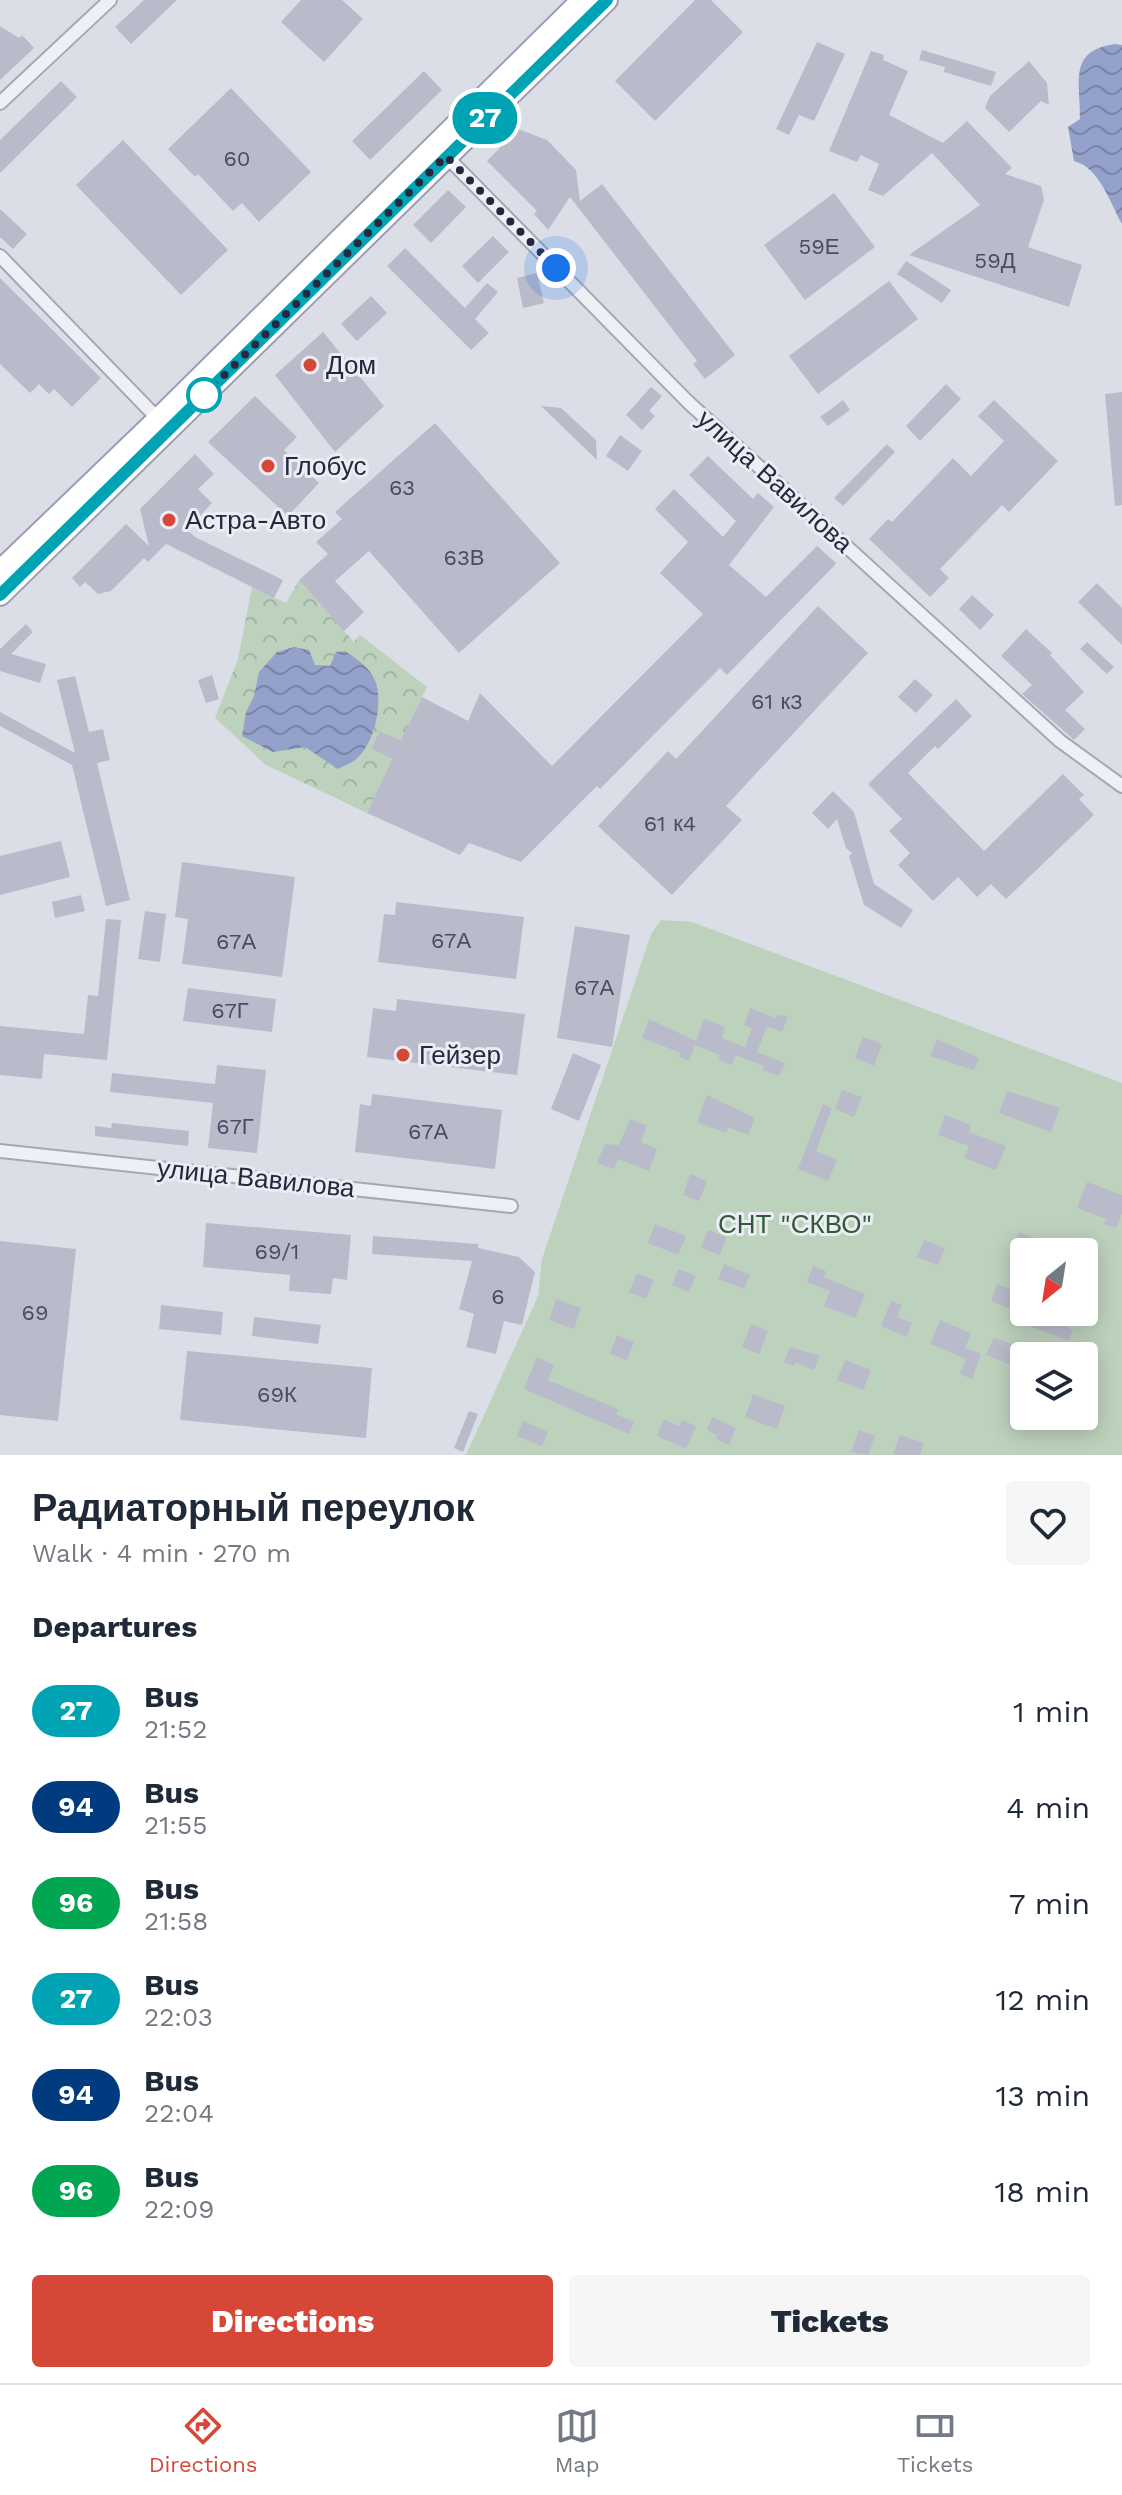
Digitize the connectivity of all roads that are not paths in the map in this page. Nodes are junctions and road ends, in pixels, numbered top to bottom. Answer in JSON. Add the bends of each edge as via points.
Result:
{"nodes":[{"id":1,"x":110,"y":0,"type":"edge"},
{"id":2,"x":582,"y":0,"type":"edge"},
{"id":3,"x":607,"y":0,"type":"edge"},
{"id":4,"x":0,"y":103,"type":"edge"},
{"id":5,"x":446,"y":156,"type":"junction"},
{"id":6,"x":0,"y":256,"type":"edge"},
{"id":7,"x":164,"y":425,"type":"junction"},
{"id":8,"x":0,"y":571,"type":"edge"},
{"id":9,"x":0,"y":595,"type":"edge"},
{"id":10,"x":1122,"y":786,"type":"edge"},
{"id":11,"x":0,"y":1151,"type":"edge"},
{"id":12,"x":511,"y":1206,"type":"dead end"}],
"edges":[{"from":1,"to":4,"type":"street"},
{"from":2,"to":7,"type":"main road"},
{"from":3,"to":5,"type":"main road"},
{"from":5,"to":7,"type":"main road"},
{"from":5,"to":10,"type":"street","name":"улица Вавилова","via":[[688,402],[1060,741]]},
{"from":6,"to":7,"type":"street"},
{"from":7,"to":8,"type":"main road"},
{"from":7,"to":9,"type":"main road"},
{"from":11,"to":12,"type":"street","name":"улица Вавилова"}]}
